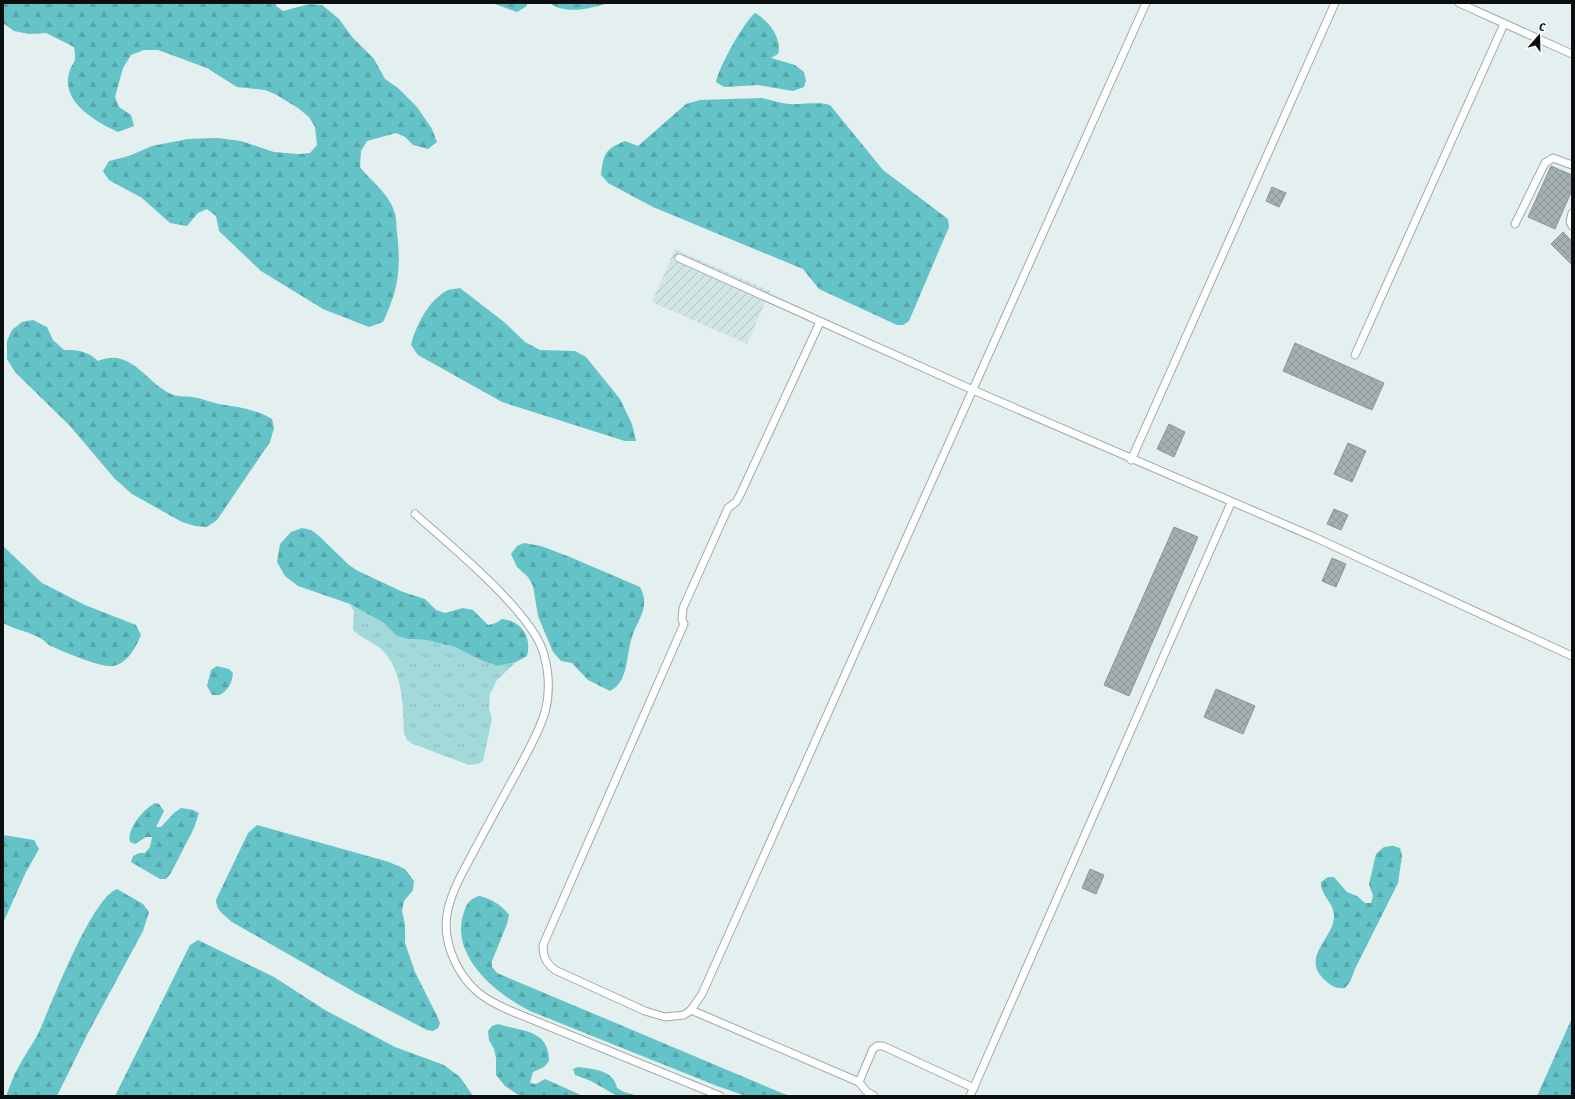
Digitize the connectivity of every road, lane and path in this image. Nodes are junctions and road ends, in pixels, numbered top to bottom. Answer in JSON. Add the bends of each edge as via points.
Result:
{"nodes":[{"id":1,"x":1146,"y":3,"type":"edge"},
{"id":2,"x":1335,"y":3,"type":"edge"},
{"id":3,"x":1459,"y":3,"type":"edge"},
{"id":4,"x":1504,"y":24,"type":"junction"},
{"id":5,"x":1572,"y":54,"type":"edge"},
{"id":6,"x":1572,"y":165,"type":"edge"},
{"id":7,"x":1572,"y":214,"type":"edge"},
{"id":8,"x":1515,"y":224,"type":"dead end"},
{"id":9,"x":1572,"y":226,"type":"edge"},
{"id":10,"x":679,"y":258,"type":"dead end"},
{"id":11,"x":820,"y":322,"type":"junction"},
{"id":12,"x":1355,"y":355,"type":"dead end"},
{"id":13,"x":972,"y":390,"type":"junction"},
{"id":14,"x":1131,"y":460,"type":"junction"},
{"id":15,"x":1231,"y":503,"type":"junction"},
{"id":16,"x":414,"y":514,"type":"dead end"},
{"id":17,"x":1572,"y":656,"type":"edge"},
{"id":18,"x":691,"y":1010,"type":"junction"},
{"id":19,"x":859,"y":1082,"type":"junction"},
{"id":20,"x":974,"y":1088,"type":"junction"},
{"id":21,"x":720,"y":1096,"type":"edge"},
{"id":22,"x":874,"y":1096,"type":"edge"},
{"id":23,"x":970,"y":1096,"type":"edge"}],
"edges":[{"from":1,"to":13,"type":"lane"},
{"from":2,"to":14,"type":"lane"},
{"from":3,"to":4,"type":"lane"},
{"from":4,"to":5,"type":"lane"},
{"from":4,"to":12,"type":"lane"},
{"from":6,"to":8,"type":"lane","via":[[1552,158],[1545,163]]},
{"from":7,"to":9,"type":"lane"},
{"from":10,"to":11,"type":"lane"},
{"from":11,"to":13,"type":"lane"},
{"from":11,"to":18,"type":"lane","via":[[740,495],[728,508],[683,608],[681,614],[684,624],[543,945],[545,959],[555,970],[645,1011],[664,1017],[684,1015]]},
{"from":13,"to":14,"type":"lane"},
{"from":13,"to":18,"type":"lane","via":[[702,994]]},
{"from":14,"to":15,"type":"lane"},
{"from":15,"to":17,"type":"lane","via":[[1314,537]]},
{"from":15,"to":20,"type":"lane"},
{"from":16,"to":21,"type":"lane","via":[[471,564],[534,631],[544,653],[548,674],[545,712],[534,740],[465,868],[448,910],[448,941],[461,973],[489,1000],[511,1012]]},
{"from":18,"to":19,"type":"lane"},
{"from":19,"to":20,"type":"lane","via":[[874,1049],[883,1046]]},
{"from":19,"to":22,"type":"lane"},
{"from":20,"to":23,"type":"lane"}]}
